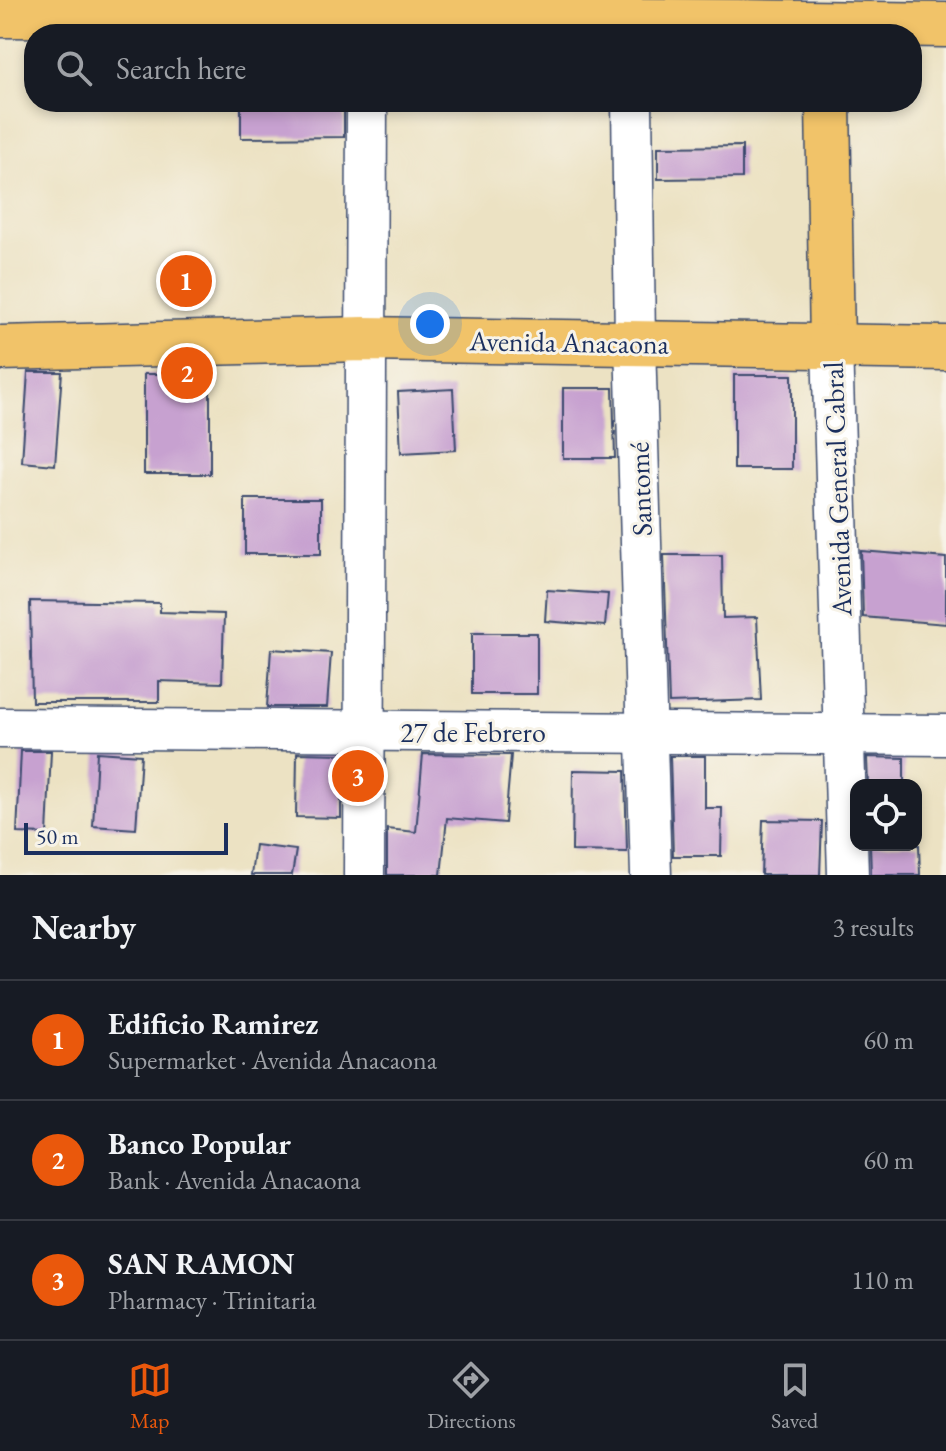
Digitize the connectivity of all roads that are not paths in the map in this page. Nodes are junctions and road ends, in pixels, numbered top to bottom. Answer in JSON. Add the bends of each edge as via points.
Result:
{"nodes":[{"id":1,"x":0,"y":15,"type":"edge"},
{"id":2,"x":631,"y":18,"type":"edge"},
{"id":3,"x":827,"y":19,"type":"edge"},
{"id":4,"x":331,"y":24,"type":"edge"},
{"id":5,"x":406,"y":24,"type":"edge"},
{"id":6,"x":946,"y":25,"type":"edge"},
{"id":7,"x":367,"y":112,"type":"edge"},
{"id":8,"x":632,"y":112,"type":"edge"},
{"id":9,"x":828,"y":112,"type":"edge"},
{"id":10,"x":364,"y":339,"type":"junction"},
{"id":11,"x":635,"y":343,"type":"junction"},
{"id":12,"x":832,"y":346,"type":"junction"},
{"id":13,"x":0,"y":348,"type":"edge"},
{"id":14,"x":946,"y":348,"type":"edge"},
{"id":15,"x":0,"y":728,"type":"edge"},
{"id":16,"x":366,"y":731,"type":"junction"},
{"id":17,"x":648,"y":733,"type":"junction"},
{"id":18,"x":845,"y":734,"type":"junction"},
{"id":19,"x":946,"y":735,"type":"edge"},
{"id":20,"x":364,"y":875,"type":"edge"},
{"id":21,"x":651,"y":875,"type":"edge"},
{"id":22,"x":848,"y":875,"type":"edge"}],
"edges":[{"from":1,"to":4,"type":"main road"},
{"from":2,"to":3,"type":"main road"},
{"from":2,"to":5,"type":"main road"},
{"from":3,"to":6,"type":"main road"},
{"from":7,"to":10,"type":"street"},
{"from":8,"to":11,"type":"street","name":"Santomé"},
{"from":9,"to":12,"type":"main road","name":"Avenida General Cabral"},
{"from":10,"to":11,"type":"main road","name":"Avenida Anacaona"},
{"from":10,"to":13,"type":"main road","name":"Avenida Anacaona"},
{"from":10,"to":16,"type":"street"},
{"from":11,"to":12,"type":"main road","name":"Avenida Anacaona"},
{"from":11,"to":17,"type":"street","name":"Santomé"},
{"from":12,"to":14,"type":"main road","name":"Avenida Anacaona"},
{"from":12,"to":18,"type":"street","name":"Avenida General Cabral"},
{"from":15,"to":16,"type":"street","name":"27 de Febrero"},
{"from":16,"to":17,"type":"street","name":"27 de Febrero"},
{"from":16,"to":20,"type":"street"},
{"from":17,"to":18,"type":"street","name":"27 de Febrero"},
{"from":17,"to":21,"type":"street","name":"Santomé"},
{"from":18,"to":19,"type":"street","name":"27 de Febrero"},
{"from":18,"to":22,"type":"street","name":"Avenida General Cabral"}]}
